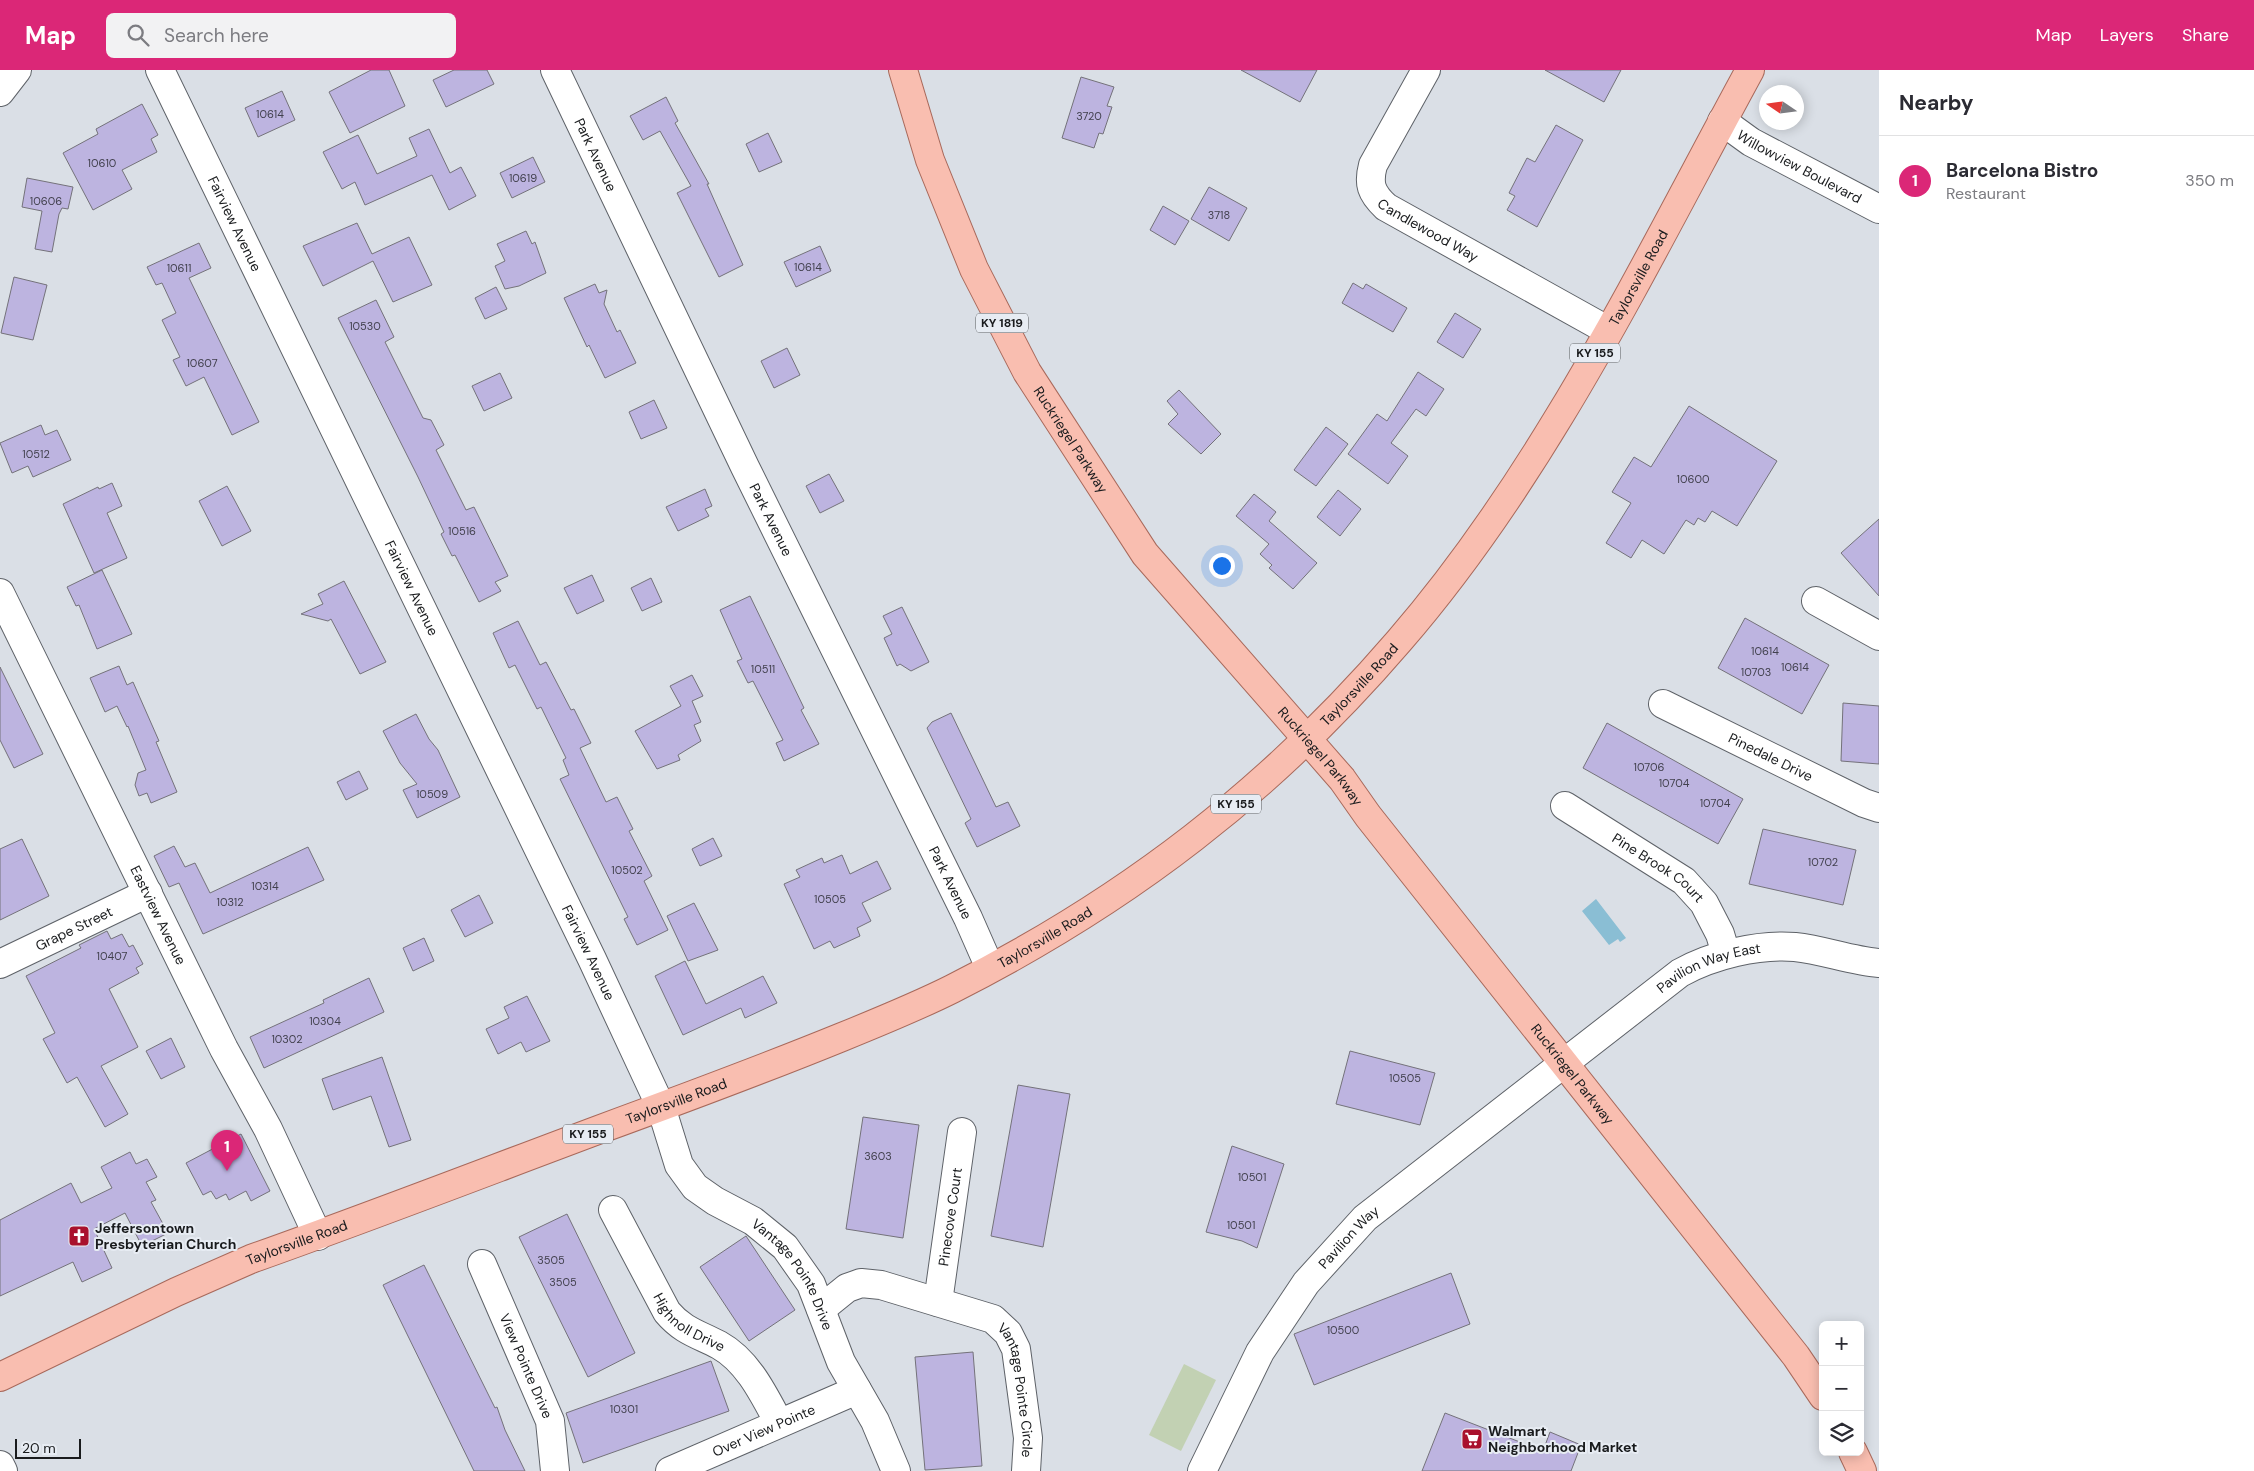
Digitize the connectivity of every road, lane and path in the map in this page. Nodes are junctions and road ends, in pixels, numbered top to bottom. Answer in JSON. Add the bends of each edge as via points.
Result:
{"nodes":[{"id":1,"x":17,"y":70,"type":"edge"},
{"id":2,"x":160,"y":70,"type":"edge"},
{"id":3,"x":554,"y":70,"type":"edge"},
{"id":4,"x":903,"y":70,"type":"edge"},
{"id":5,"x":1426,"y":70,"type":"edge"},
{"id":6,"x":1750,"y":70,"type":"edge"},
{"id":7,"x":0,"y":92,"type":"edge"},
{"id":8,"x":1722,"y":121,"type":"junction"},
{"id":9,"x":1879,"y":209,"type":"edge"},
{"id":10,"x":1607,"y":330,"type":"junction"},
{"id":11,"x":0,"y":593,"type":"edge"},
{"id":12,"x":1816,"y":601,"type":"dead end"},
{"id":13,"x":1879,"y":636,"type":"edge"},
{"id":14,"x":1663,"y":704,"type":"dead end"},
{"id":15,"x":1307,"y":741,"type":"junction"},
{"id":16,"x":1565,"y":806,"type":"dead end"},
{"id":17,"x":1879,"y":808,"type":"edge"},
{"id":18,"x":148,"y":893,"type":"junction"},
{"id":19,"x":1726,"y":954,"type":"junction"},
{"id":20,"x":1879,"y":962,"type":"edge"},
{"id":21,"x":0,"y":964,"type":"edge"},
{"id":22,"x":990,"y":968,"type":"junction"},
{"id":23,"x":1563,"y":1064,"type":"junction"},
{"id":24,"x":662,"y":1107,"type":"junction"},
{"id":25,"x":962,"y":1132,"type":"dead end"},
{"id":26,"x":613,"y":1210,"type":"dead end"},
{"id":27,"x":318,"y":1236,"type":"junction"},
{"id":28,"x":482,"y":1264,"type":"dead end"},
{"id":29,"x":938,"y":1302,"type":"junction"},
{"id":30,"x":820,"y":1309,"type":"junction"},
{"id":31,"x":0,"y":1377,"type":"edge"},
{"id":32,"x":857,"y":1390,"type":"junction"},
{"id":33,"x":1819,"y":1390,"type":"edge"},
{"id":34,"x":779,"y":1423,"type":"junction"},
{"id":35,"x":1855,"y":1456,"type":"edge"},
{"id":36,"x":0,"y":1465,"type":"edge"},
{"id":37,"x":678,"y":1469,"type":"edge"},
{"id":38,"x":3,"y":1471,"type":"edge"},
{"id":39,"x":556,"y":1471,"type":"edge"},
{"id":40,"x":896,"y":1471,"type":"edge"},
{"id":41,"x":1026,"y":1471,"type":"edge"},
{"id":42,"x":1202,"y":1471,"type":"edge"},
{"id":43,"x":1862,"y":1471,"type":"edge"}],
"edges":[{"from":1,"to":7,"type":"street"},
{"from":2,"to":24,"type":"street","name":"Fairview Avenue"},
{"from":3,"to":22,"type":"street","name":"Park Avenue"},
{"from":4,"to":15,"type":"main road","name":"Ruckriegel Parkway","number":"KY 1819","via":[[930,160],[974,269],[1027,372],[1145,554]]},
{"from":5,"to":10,"type":"street","name":"Candlewood Way","via":[[1373,165],[1370,180],[1376,198],[1386,207]]},
{"from":6,"to":8,"type":"main road","name":"Taylorsville Road","number":"KY 155"},
{"from":8,"to":9,"type":"street","name":"Willowview Boulevard","via":[[1751,142]]},
{"from":8,"to":10,"type":"main road","name":"Taylorsville Road","number":"KY 155"},
{"from":10,"to":15,"type":"main road","name":"Taylorsville Road","number":"KY 155","via":[[1513,488],[1452,574],[1401,639]]},
{"from":11,"to":18,"type":"street","name":"Eastview Avenue"},
{"from":12,"to":13,"type":"street"},
{"from":14,"to":17,"type":"street","name":"Pinedale Drive"},
{"from":15,"to":22,"type":"main road","name":"Taylorsville Road","number":"KY 155","via":[[1258,786],[1162,862],[1026,951]]},
{"from":15,"to":23,"type":"main road","name":"Ruckriegel Parkway","number":"KY 1819","via":[[1342,778],[1368,816]]},
{"from":16,"to":19,"type":"street","name":"Pine Brook Court","via":[[1684,881],[1704,904],[1720,934]]},
{"from":18,"to":21,"type":"street","name":"Grape Street"},
{"from":18,"to":27,"type":"street","name":"Eastview Avenue","via":[[224,1050],[268,1129]]},
{"from":19,"to":20,"type":"street","name":"Pavilion Way East","via":[[1795,947]]},
{"from":19,"to":23,"type":"street","name":"Pavilion Way East","via":[[1701,961],[1680,973]]},
{"from":22,"to":24,"type":"main road","name":"Taylorsville Road","number":"KY 155","via":[[919,1005]]},
{"from":23,"to":33,"type":"main road","name":"Ruckriegel Parkway","number":"KY 1819","via":[[1796,1356]]},
{"from":23,"to":42,"type":"street","name":"Pavilion Way","via":[[1365,1218],[1306,1283],[1260,1352]]},
{"from":24,"to":27,"type":"main road","name":"Taylorsville Road","number":"KY 155"},
{"from":24,"to":30,"type":"street","name":"Vantage Pointe Drive","via":[[679,1164],[695,1187],[753,1221],[785,1247],[811,1284]]},
{"from":25,"to":29,"type":"street","name":"Pinecove Court"},
{"from":26,"to":34,"type":"street","name":"Highnoll Drive","via":[[667,1312],[677,1324],[719,1345],[740,1360]]},
{"from":27,"to":31,"type":"main road","name":"Taylorsville Road","number":"KY 155","via":[[251,1259],[176,1292]]},
{"from":28,"to":39,"type":"street","name":"View Pointe Drive","via":[[550,1420]]},
{"from":29,"to":30,"type":"street","name":"Vantage Pointe Circle","via":[[881,1285],[861,1284],[847,1288]]},
{"from":29,"to":41,"type":"street","name":"Vantage Pointe Circle","via":[[993,1319],[1008,1332],[1016,1349],[1028,1438]]},
{"from":30,"to":32,"type":"street","name":"Vantage Pointe Drive","via":[[841,1362]]},
{"from":32,"to":34,"type":"street","name":"Over View Pointe"},
{"from":32,"to":40,"type":"street","name":"Vantage Pointe Drive"},
{"from":34,"to":37,"type":"street","name":"Over View Pointe"},
{"from":35,"to":43,"type":"main road"},
{"from":36,"to":38,"type":"street"}]}
